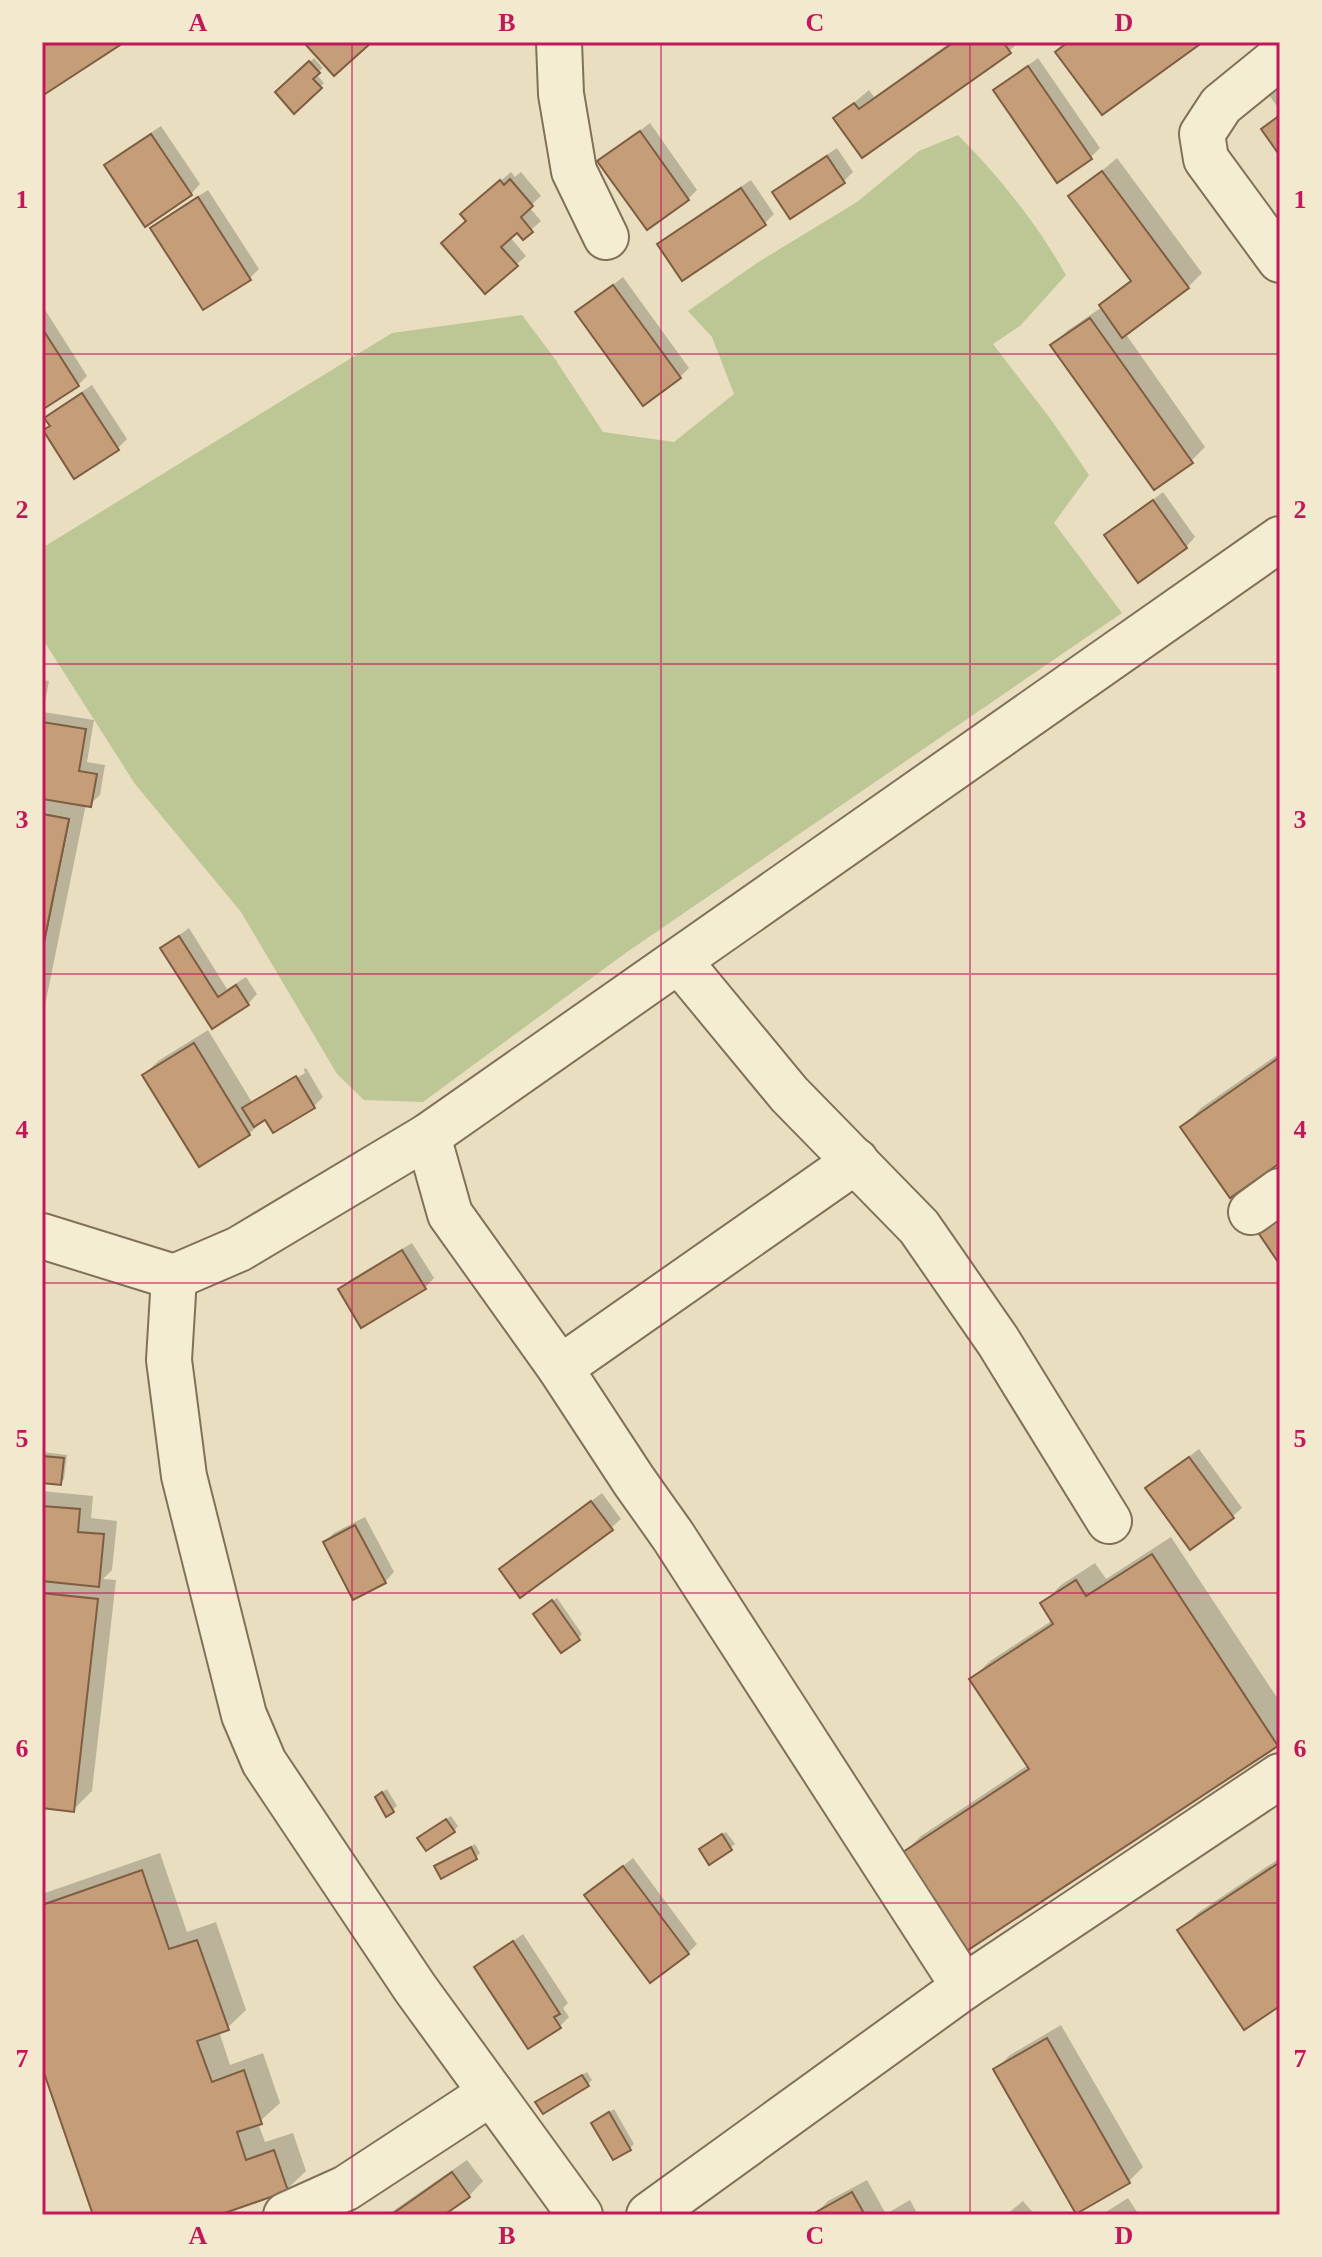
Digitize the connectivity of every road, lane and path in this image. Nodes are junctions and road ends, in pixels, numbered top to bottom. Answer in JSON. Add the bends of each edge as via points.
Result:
{"nodes":[{"id":1,"x":559,"y":42,"type":"edge"},
{"id":2,"x":1280,"y":57,"type":"edge"},
{"id":3,"x":606,"y":237,"type":"dead end"},
{"id":4,"x":1280,"y":260,"type":"edge"},
{"id":5,"x":1280,"y":539,"type":"edge"},
{"id":6,"x":680,"y":962,"type":"junction"},
{"id":7,"x":428,"y":1136,"type":"junction"},
{"id":8,"x":856,"y":1161,"type":"junction"},
{"id":9,"x":42,"y":1236,"type":"edge"},
{"id":10,"x":174,"y":1277,"type":"junction"},
{"id":11,"x":560,"y":1368,"type":"junction"},
{"id":12,"x":1109,"y":1521,"type":"dead end"},
{"id":13,"x":1280,"y":1776,"type":"edge"},
{"id":14,"x":964,"y":1987,"type":"junction"},
{"id":15,"x":491,"y":2093,"type":"junction"},
{"id":16,"x":286,"y":2215,"type":"edge"},
{"id":17,"x":580,"y":2215,"type":"edge"},
{"id":18,"x":649,"y":2215,"type":"edge"}],
"edges":[{"from":1,"to":3,"type":"street","via":[[561,94],[574,171]]},
{"from":2,"to":4,"type":"street","via":[[1221,105],[1202,134],[1206,159]]},
{"from":5,"to":6,"type":"street"},
{"from":6,"to":7,"type":"street"},
{"from":6,"to":8,"type":"street","via":[[789,1094]]},
{"from":7,"to":10,"type":"street","via":[[239,1249]]},
{"from":7,"to":11,"type":"street","via":[[450,1214]]},
{"from":8,"to":11,"type":"street"},
{"from":8,"to":12,"type":"street","via":[[919,1227],[998,1341]]},
{"from":9,"to":10,"type":"street"},
{"from":10,"to":15,"type":"street","via":[[169,1360],[184,1476],[244,1715],[264,1762]]},
{"from":11,"to":14,"type":"street"},
{"from":13,"to":14,"type":"street"},
{"from":14,"to":18,"type":"street"},
{"from":15,"to":16,"type":"street","via":[[346,2188]]},
{"from":15,"to":17,"type":"street"}]}
